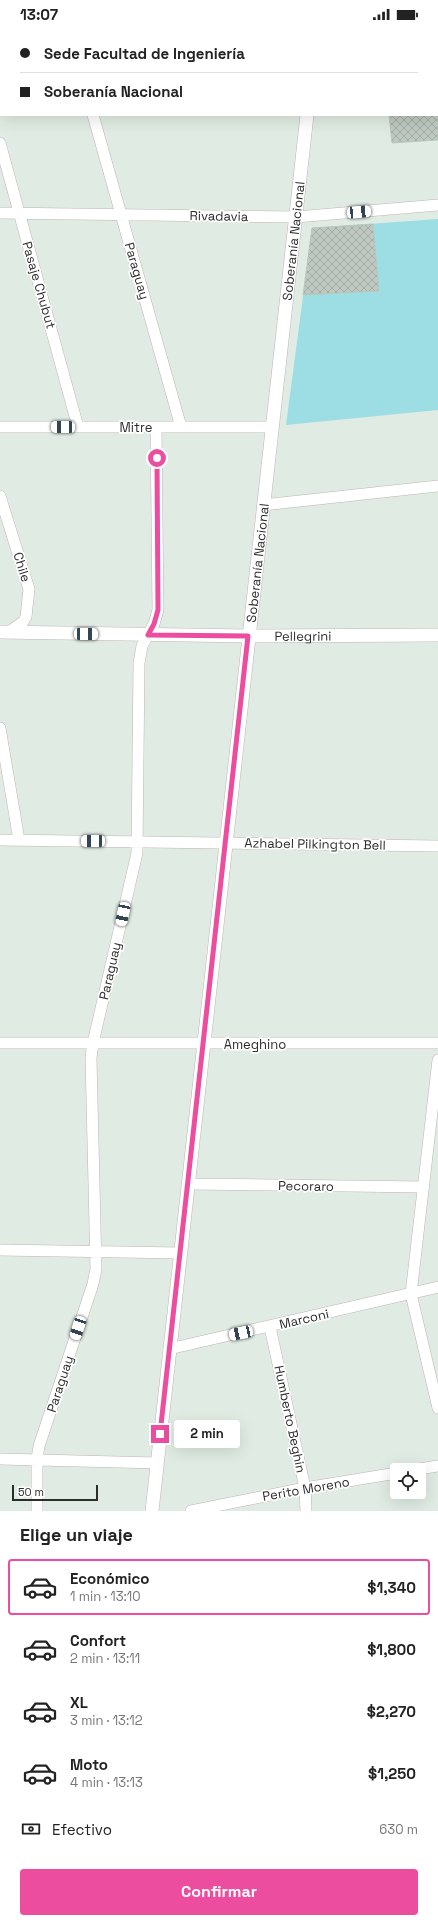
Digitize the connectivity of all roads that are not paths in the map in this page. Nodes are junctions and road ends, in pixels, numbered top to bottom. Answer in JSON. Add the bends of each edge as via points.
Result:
{"nodes":[{"id":1,"x":92,"y":116,"type":"edge"},
{"id":2,"x":307,"y":116,"type":"edge"},
{"id":3,"x":0,"y":143,"type":"edge"},
{"id":4,"x":438,"y":205,"type":"edge"},
{"id":5,"x":0,"y":213,"type":"edge"},
{"id":6,"x":19,"y":213,"type":"junction"},
{"id":7,"x":121,"y":215,"type":"junction"},
{"id":8,"x":296,"y":217,"type":"junction"},
{"id":9,"x":0,"y":426,"type":"edge"},
{"id":10,"x":78,"y":427,"type":"junction"},
{"id":11,"x":156,"y":427,"type":"junction"},
{"id":12,"x":181,"y":427,"type":"junction"},
{"id":13,"x":272,"y":427,"type":"junction"},
{"id":14,"x":438,"y":486,"type":"edge"},
{"id":15,"x":0,"y":496,"type":"edge"},
{"id":16,"x":264,"y":505,"type":"junction"},
{"id":17,"x":5,"y":632,"type":"edge"},
{"id":18,"x":148,"y":635,"type":"junction"},
{"id":19,"x":438,"y":635,"type":"edge"},
{"id":20,"x":248,"y":636,"type":"junction"},
{"id":21,"x":0,"y":728,"type":"edge"},
{"id":22,"x":0,"y":840,"type":"edge"},
{"id":23,"x":19,"y":840,"type":"junction"},
{"id":24,"x":138,"y":841,"type":"junction"},
{"id":25,"x":225,"y":842,"type":"junction"},
{"id":26,"x":438,"y":846,"type":"edge"},
{"id":27,"x":0,"y":1043,"type":"edge"},
{"id":28,"x":93,"y":1043,"type":"junction"},
{"id":29,"x":438,"y":1043,"type":"edge"},
{"id":30,"x":203,"y":1044,"type":"junction"},
{"id":31,"x":438,"y":1060,"type":"edge"},
{"id":32,"x":187,"y":1184,"type":"junction"},
{"id":33,"x":424,"y":1187,"type":"junction"},
{"id":34,"x":0,"y":1250,"type":"edge"},
{"id":35,"x":96,"y":1252,"type":"junction"},
{"id":36,"x":180,"y":1253,"type":"junction"},
{"id":37,"x":438,"y":1287,"type":"edge"},
{"id":38,"x":412,"y":1294,"type":"junction"},
{"id":39,"x":270,"y":1327,"type":"junction"},
{"id":40,"x":169,"y":1348,"type":"junction"},
{"id":41,"x":438,"y":1408,"type":"edge"},
{"id":42,"x":0,"y":1459,"type":"edge"},
{"id":43,"x":37,"y":1460,"type":"junction"},
{"id":44,"x":157,"y":1463,"type":"junction"},
{"id":45,"x":438,"y":1466,"type":"edge"},
{"id":46,"x":426,"y":1468,"type":"edge"},
{"id":47,"x":390,"y":1474,"type":"edge"},
{"id":48,"x":305,"y":1488,"type":"junction"},
{"id":49,"x":37,"y":1511,"type":"edge"},
{"id":50,"x":152,"y":1511,"type":"edge"},
{"id":51,"x":191,"y":1511,"type":"edge"},
{"id":52,"x":306,"y":1511,"type":"edge"}],
"edges":[{"from":1,"to":7,"type":"street","name":"Paraguay"},
{"from":2,"to":8,"type":"street","name":"Soberanía Nacional"},
{"from":3,"to":6,"type":"street","name":"Pasaje Chubut"},
{"from":4,"to":8,"type":"street","name":"Rivadavia"},
{"from":5,"to":6,"type":"street","name":"Rivadavia"},
{"from":6,"to":7,"type":"street","name":"Rivadavia"},
{"from":6,"to":10,"type":"street","name":"Pasaje Chubut"},
{"from":7,"to":8,"type":"street","name":"Rivadavia"},
{"from":7,"to":12,"type":"street","name":"Paraguay"},
{"from":8,"to":13,"type":"street","name":"Soberanía Nacional"},
{"from":9,"to":10,"type":"street","name":"Mitre"},
{"from":10,"to":11,"type":"street","name":"Mitre"},
{"from":11,"to":12,"type":"street","name":"Mitre"},
{"from":11,"to":18,"type":"street","name":"Paraguay","via":[[158,610]]},
{"from":12,"to":13,"type":"street","name":"Mitre"},
{"from":13,"to":16,"type":"street","name":"Soberanía Nacional"},
{"from":14,"to":16,"type":"street"},
{"from":15,"to":17,"type":"street","name":"Chile","via":[[29,589],[26,617]]},
{"from":16,"to":20,"type":"street","name":"Soberanía Nacional"},
{"from":17,"to":18,"type":"street","name":"Pellegrini"},
{"from":18,"to":20,"type":"street","name":"Pellegrini"},
{"from":18,"to":24,"type":"street","name":"Paraguay","via":[[142,646],[139,663]]},
{"from":19,"to":20,"type":"street","name":"Pellegrini"},
{"from":20,"to":25,"type":"street","name":"Soberanía Nacional"},
{"from":21,"to":23,"type":"street"},
{"from":22,"to":23,"type":"street","name":"Azhabel Pilkington Bell"},
{"from":23,"to":24,"type":"street","name":"Azhabel Pilkington Bell"},
{"from":24,"to":25,"type":"street","name":"Azhabel Pilkington Bell"},
{"from":24,"to":28,"type":"street","name":"Paraguay"},
{"from":25,"to":26,"type":"street","name":"Azhabel Pilkington Bell"},
{"from":25,"to":30,"type":"street","name":"Soberanía Nacional"},
{"from":27,"to":28,"type":"street","name":"Ameghino"},
{"from":28,"to":30,"type":"street","name":"Ameghino"},
{"from":28,"to":35,"type":"street","name":"Paraguay"},
{"from":29,"to":30,"type":"street","name":"Ameghino"},
{"from":30,"to":32,"type":"street","name":"Soberanía Nacional"},
{"from":31,"to":33,"type":"street"},
{"from":32,"to":33,"type":"street","name":"Pecoraro"},
{"from":32,"to":36,"type":"street","name":"Soberanía Nacional"},
{"from":33,"to":38,"type":"street"},
{"from":34,"to":35,"type":"street"},
{"from":35,"to":36,"type":"street"},
{"from":35,"to":43,"type":"street","name":"Paraguay","via":[[93,1284],[39,1446]]},
{"from":36,"to":40,"type":"street","name":"Soberanía Nacional"},
{"from":37,"to":38,"type":"street","name":"Marconi"},
{"from":38,"to":39,"type":"street","name":"Marconi"},
{"from":38,"to":41,"type":"street"},
{"from":39,"to":40,"type":"street","name":"Marconi"},
{"from":39,"to":48,"type":"street","name":"Humberto Beghin"},
{"from":40,"to":44,"type":"street","name":"Soberanía Nacional"},
{"from":42,"to":43,"type":"street"},
{"from":43,"to":44,"type":"street"},
{"from":43,"to":49,"type":"street","name":"Paraguay"},
{"from":44,"to":50,"type":"street","name":"Soberanía Nacional"},
{"from":45,"to":46,"type":"street"},
{"from":47,"to":48,"type":"street","name":"Perito Moreno"},
{"from":48,"to":51,"type":"street","name":"Perito Moreno"},
{"from":48,"to":52,"type":"street","name":"Humberto Beghin"}]}
